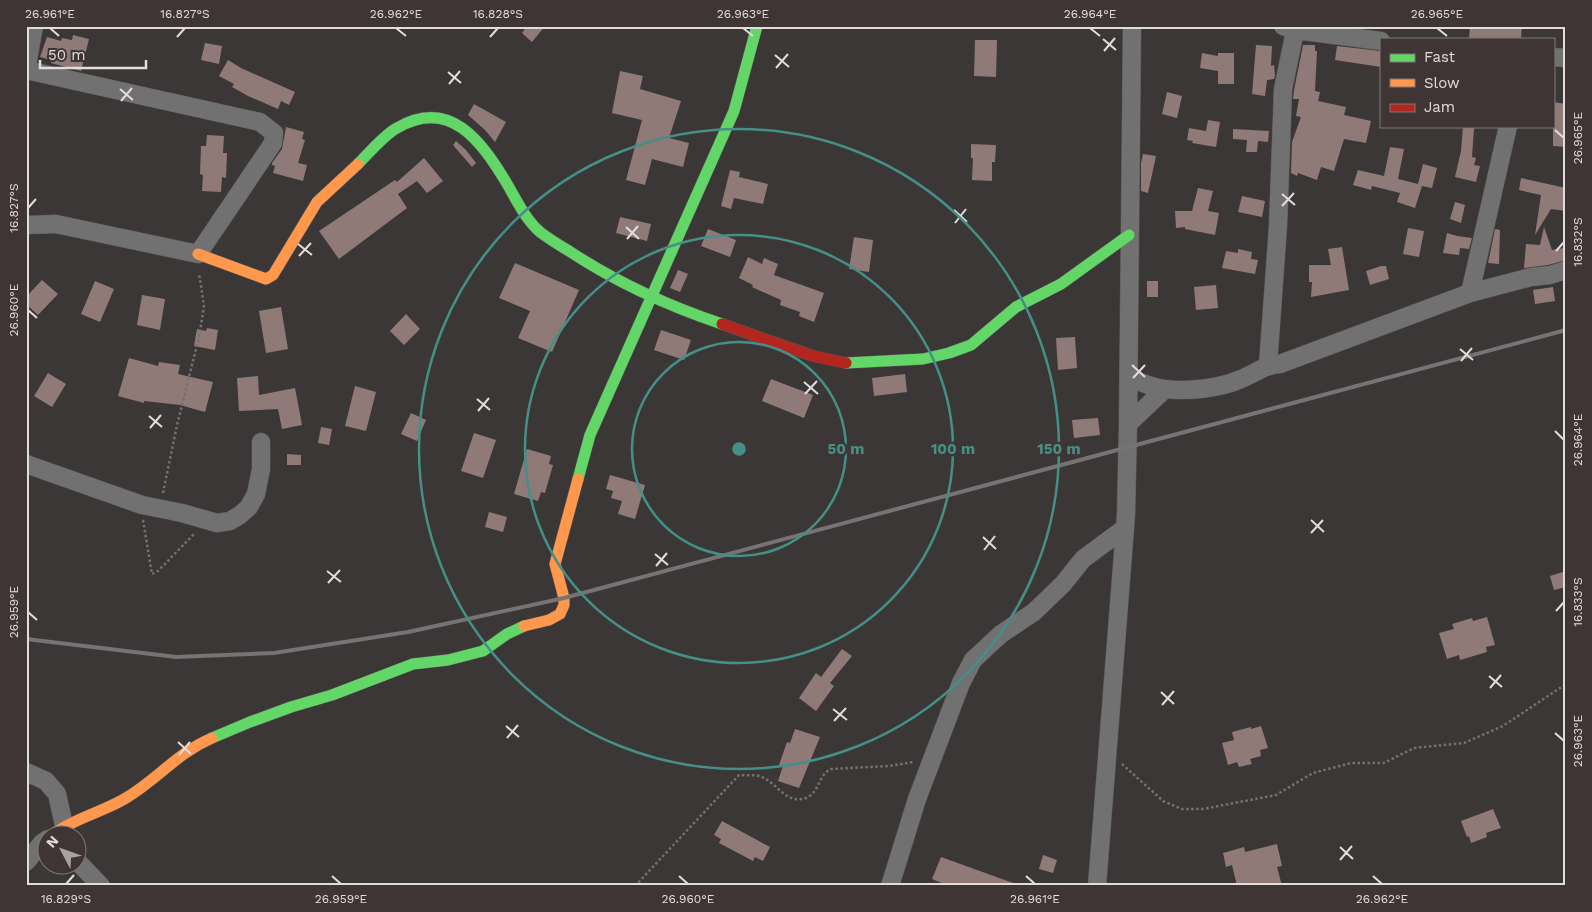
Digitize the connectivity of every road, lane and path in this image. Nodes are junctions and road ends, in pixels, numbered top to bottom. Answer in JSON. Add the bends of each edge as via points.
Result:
{"nodes":[{"id":1,"x":34,"y":26,"type":"edge"},
{"id":2,"x":757,"y":26,"type":"edge"},
{"id":3,"x":1132,"y":26,"type":"edge"},
{"id":4,"x":1292,"y":28,"type":"edge"},
{"id":5,"x":1380,"y":41,"type":"edge"},
{"id":6,"x":26,"y":70,"type":"edge"},
{"id":7,"x":1508,"y":128,"type":"edge"},
{"id":8,"x":26,"y":225,"type":"edge"},
{"id":9,"x":1130,"y":235,"type":"junction"},
{"id":10,"x":198,"y":254,"type":"junction"},
{"id":11,"x":1566,"y":270,"type":"edge"},
{"id":12,"x":1470,"y":293,"type":"junction"},
{"id":13,"x":651,"y":297,"type":"junction"},
{"id":14,"x":1268,"y":365,"type":"junction"},
{"id":15,"x":1129,"y":378,"type":"junction"},
{"id":16,"x":1165,"y":389,"type":"junction"},
{"id":17,"x":1128,"y":424,"type":"junction"},
{"id":18,"x":261,"y":442,"type":"dead end"},
{"id":19,"x":26,"y":464,"type":"edge"},
{"id":20,"x":142,"y":505,"type":"junction"},
{"id":21,"x":159,"y":509,"type":"junction"},
{"id":22,"x":210,"y":522,"type":"junction"},
{"id":23,"x":1125,"y":528,"type":"junction"},
{"id":24,"x":1566,"y":684,"type":"edge"},
{"id":25,"x":935,"y":752,"type":"junction"},
{"id":26,"x":1108,"y":752,"type":"junction"},
{"id":27,"x":26,"y":772,"type":"edge"},
{"id":28,"x":61,"y":824,"type":"edge"},
{"id":29,"x":77,"y":824,"type":"edge"},
{"id":30,"x":38,"y":848,"type":"edge"},
{"id":31,"x":26,"y":862,"type":"edge"},
{"id":32,"x":88,"y":872,"type":"edge"},
{"id":33,"x":101,"y":886,"type":"edge"},
{"id":34,"x":635,"y":886,"type":"edge"},
{"id":35,"x":890,"y":886,"type":"edge"},
{"id":36,"x":1098,"y":886,"type":"edge"}],
"edges":[{"from":1,"to":6,"type":"street"},
{"from":2,"to":13,"type":"street","via":[[734,111]]},
{"from":3,"to":9,"type":"street"},
{"from":4,"to":5,"type":"street"},
{"from":4,"to":14,"type":"street","via":[[1283,89]]},
{"from":6,"to":10,"type":"street","via":[[260,122],[274,133],[273,143]]},
{"from":7,"to":12,"type":"street"},
{"from":8,"to":10,"type":"street","via":[[56,224]]},
{"from":9,"to":13,"type":"street","via":[[1061,284],[1016,307],[971,345],[923,359],[844,363],[813,356]]},
{"from":9,"to":15,"type":"street"},
{"from":10,"to":13,"type":"street","via":[[257,277],[266,279],[273,275],[317,202],[396,128],[435,117],[456,123],[476,140],[495,164],[530,222],[541,233],[590,265]]},
{"from":10,"to":21,"type":"path","via":[[204,306]]},
{"from":11,"to":12,"type":"street"},
{"from":12,"to":14,"type":"street","via":[[1280,364]]},
{"from":13,"to":29,"type":"street","via":[[590,435],[558,551],[556,564],[564,605],[560,614],[520,627],[483,651],[457,659],[413,664],[195,745],[125,800]]},
{"from":14,"to":16,"type":"street","via":[[1220,386]]},
{"from":15,"to":16,"type":"street"},
{"from":15,"to":17,"type":"street"},
{"from":16,"to":17,"type":"street"},
{"from":17,"to":23,"type":"street"},
{"from":18,"to":22,"type":"street","via":[[256,494],[249,507],[230,521]]},
{"from":19,"to":20,"type":"street"},
{"from":20,"to":21,"type":"street"},
{"from":20,"to":22,"type":"path","via":[[152,574]]},
{"from":21,"to":22,"type":"street"},
{"from":23,"to":25,"type":"street","via":[[1083,559],[1034,612],[1000,634],[973,660]]},
{"from":23,"to":26,"type":"street"},
{"from":24,"to":26,"type":"path","via":[[1503,726],[1464,744],[1414,748],[1384,763],[1351,763],[1313,773],[1276,795],[1203,809],[1182,809],[1163,801]]},
{"from":25,"to":34,"type":"path","via":[[913,763],[831,769],[824,772],[815,792],[799,799],[793,799],[762,777],[739,775]]},
{"from":25,"to":35,"type":"street"},
{"from":26,"to":36,"type":"street"},
{"from":27,"to":28,"type":"street","via":[[46,781],[57,794]]},
{"from":30,"to":31,"type":"street"},
{"from":32,"to":33,"type":"street"}]}
